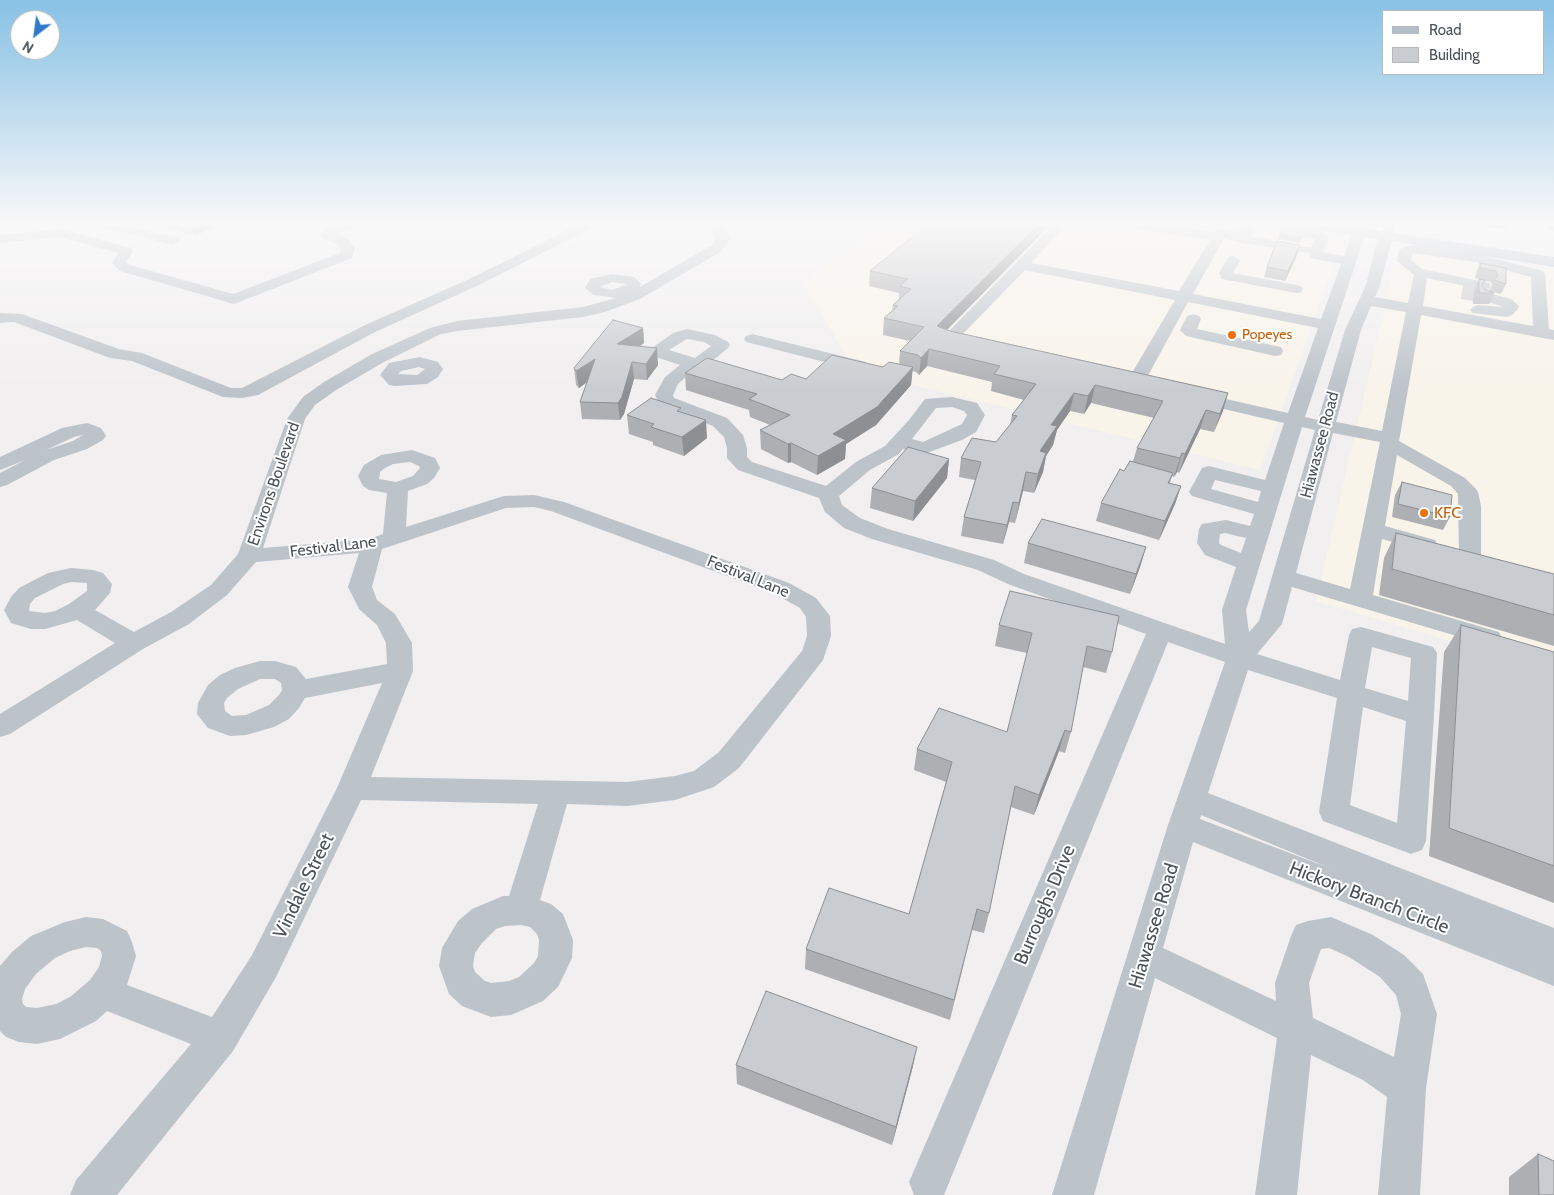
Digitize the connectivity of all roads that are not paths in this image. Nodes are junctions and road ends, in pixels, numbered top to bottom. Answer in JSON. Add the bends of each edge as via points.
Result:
{"nodes":[{"id":1,"x":170,"y":281,"type":"edge"},
{"id":2,"x":281,"y":281,"type":"edge"},
{"id":3,"x":476,"y":281,"type":"edge"},
{"id":4,"x":655,"y":281,"type":"edge"},
{"id":5,"x":1006,"y":281,"type":"edge"},
{"id":6,"x":1104,"y":281,"type":"edge"},
{"id":7,"x":1193,"y":281,"type":"edge"},
{"id":8,"x":1253,"y":281,"type":"edge"},
{"id":9,"x":1343,"y":281,"type":"edge"},
{"id":10,"x":1374,"y":281,"type":"edge"},
{"id":11,"x":1420,"y":281,"type":"edge"},
{"id":12,"x":1446,"y":281,"type":"edge"},
{"id":13,"x":1539,"y":281,"type":"edge"},
{"id":14,"x":1438,"y":287,"type":"dead end"},
{"id":15,"x":1296,"y":289,"type":"dead end"},
{"id":16,"x":1501,"y":289,"type":"tunnel mouth"},
{"id":17,"x":1462,"y":292,"type":"tunnel mouth"},
{"id":18,"x":1184,"y":296,"type":"junction"},
{"id":19,"x":1540,"y":296,"type":"junction"},
{"id":20,"x":1366,"y":300,"type":"junction"},
{"id":21,"x":1414,"y":309,"type":"junction"},
{"id":22,"x":1476,"y":310,"type":"tunnel mouth"},
{"id":23,"x":0,"y":318,"type":"edge"},
{"id":24,"x":1193,"y":319,"type":"dead end"},
{"id":25,"x":1328,"y":325,"type":"junction"},
{"id":26,"x":1548,"y":334,"type":"edge"},
{"id":27,"x":752,"y":339,"type":"dead end"},
{"id":28,"x":985,"y":349,"type":"edge"},
{"id":29,"x":1274,"y":351,"type":"dead end"},
{"id":30,"x":374,"y":361,"type":"junction"},
{"id":31,"x":692,"y":363,"type":"dead end"},
{"id":32,"x":395,"y":367,"type":"dead end"},
{"id":33,"x":873,"y":369,"type":"edge"},
{"id":34,"x":1116,"y":378,"type":"edge"},
{"id":35,"x":1135,"y":383,"type":"junction"},
{"id":36,"x":1153,"y":387,"type":"edge"},
{"id":37,"x":1181,"y":394,"type":"edge"},
{"id":38,"x":1295,"y":420,"type":"junction"},
{"id":39,"x":1325,"y":427,"type":"junction"},
{"id":40,"x":899,"y":442,"type":"dead end"},
{"id":41,"x":1389,"y":443,"type":"junction"},
{"id":42,"x":0,"y":464,"type":"edge"},
{"id":43,"x":0,"y":480,"type":"edge"},
{"id":44,"x":398,"y":488,"type":"dead end"},
{"id":45,"x":1273,"y":488,"type":"junction"},
{"id":46,"x":828,"y":494,"type":"junction"},
{"id":47,"x":1266,"y":511,"type":"junction"},
{"id":48,"x":1373,"y":530,"type":"junction"},
{"id":49,"x":1258,"y":535,"type":"junction"},
{"id":50,"x":383,"y":541,"type":"junction"},
{"id":51,"x":249,"y":556,"type":"junction"},
{"id":52,"x":1249,"y":564,"type":"junction"},
{"id":53,"x":1284,"y":577,"type":"junction"},
{"id":54,"x":1360,"y":600,"type":"junction"},
{"id":55,"x":78,"y":610,"type":"dead end"},
{"id":56,"x":1161,"y":629,"type":"junction"},
{"id":57,"x":1508,"y":643,"type":"edge"},
{"id":58,"x":134,"y":644,"type":"junction"},
{"id":59,"x":1239,"y":658,"type":"junction"},
{"id":60,"x":400,"y":671,"type":"junction"},
{"id":61,"x":295,"y":690,"type":"dead end"},
{"id":62,"x":1350,"y":693,"type":"junction"},
{"id":63,"x":1420,"y":715,"type":"junction"},
{"id":64,"x":0,"y":727,"type":"edge"},
{"id":65,"x":352,"y":788,"type":"junction"},
{"id":66,"x":556,"y":793,"type":"junction"},
{"id":67,"x":1188,"y":812,"type":"junction"},
{"id":68,"x":521,"y":910,"type":"dead end"},
{"id":69,"x":1554,"y":944,"type":"edge"},
{"id":70,"x":1144,"y":956,"type":"junction"},
{"id":71,"x":1554,"y":970,"type":"edge"},
{"id":72,"x":102,"y":992,"type":"dead end"},
{"id":73,"x":1296,"y":1030,"type":"junction"},
{"id":74,"x":220,"y":1038,"type":"junction"},
{"id":75,"x":1407,"y":1088,"type":"junction"},
{"id":76,"x":929,"y":1182,"type":"dead end"},
{"id":77,"x":91,"y":1195,"type":"edge"},
{"id":78,"x":1074,"y":1195,"type":"edge"},
{"id":79,"x":1276,"y":1195,"type":"edge"},
{"id":80,"x":1399,"y":1195,"type":"edge"}],
"edges":[{"from":1,"to":2,"type":"street","via":[[234,299]]},
{"from":3,"to":23,"type":"street","via":[[369,329],[252,391],[242,393],[229,392],[136,357],[116,354],[16,317]]},
{"from":4,"to":30,"type":"street","name":"Environs Boulevard","via":[[600,309],[436,331]]},
{"from":5,"to":28,"type":"street","via":[[948,341]]},
{"from":6,"to":18,"type":"street"},
{"from":7,"to":18,"type":"street"},
{"from":8,"to":15,"type":"street"},
{"from":9,"to":25,"type":"street","name":"Hiawassee Road"},
{"from":10,"to":20,"type":"street","name":"Hiawassee Road"},
{"from":11,"to":21,"type":"street"},
{"from":12,"to":22,"type":"street","via":[[1484,291],[1511,306],[1507,312]]},
{"from":13,"to":19,"type":"street"},
{"from":14,"to":17,"type":"street"},
{"from":16,"to":19,"type":"street"},
{"from":18,"to":25,"type":"street"},
{"from":18,"to":35,"type":"street"},
{"from":19,"to":26,"type":"street"},
{"from":20,"to":21,"type":"street"},
{"from":20,"to":39,"type":"street","name":"Hiawassee Road","via":[[1353,330]]},
{"from":21,"to":26,"type":"street"},
{"from":21,"to":41,"type":"street"},
{"from":24,"to":29,"type":"street","via":[[1188,329],[1190,332]]},
{"from":25,"to":38,"type":"street","name":"Hiawassee Road"},
{"from":27,"to":33,"type":"street"},
{"from":30,"to":32,"type":"street"},
{"from":30,"to":51,"type":"street","name":"Environs Boulevard","via":[[309,401],[296,419]]},
{"from":31,"to":46,"type":"street","via":[[671,381],[664,395],[666,402],[720,422],[733,435],[737,458],[745,466]]},
{"from":34,"to":35,"type":"street"},
{"from":35,"to":36,"type":"street"},
{"from":37,"to":38,"type":"street"},
{"from":38,"to":39,"type":"street"},
{"from":38,"to":45,"type":"street","name":"Hiawassee Road"},
{"from":39,"to":41,"type":"street","via":[[1344,438]]},
{"from":39,"to":53,"type":"street","name":"Hiawassee Road"},
{"from":40,"to":46,"type":"street"},
{"from":41,"to":48,"type":"street"},
{"from":41,"to":48,"type":"street","via":[[1458,482],[1468,492],[1470,506],[1464,554]]},
{"from":42,"to":43,"type":"street","via":[[69,432],[88,429],[96,436]]},
{"from":44,"to":50,"type":"street","name":"Vindale Street"},
{"from":45,"to":47,"type":"street","name":"Hiawassee Road"},
{"from":45,"to":47,"type":"street","via":[[1209,472],[1190,489]]},
{"from":46,"to":56,"type":"street","via":[[832,508],[852,524],[986,565],[1016,579]]},
{"from":47,"to":49,"type":"street","name":"Hiawassee Road"},
{"from":48,"to":54,"type":"street"},
{"from":49,"to":52,"type":"street","name":"Hiawassee Road"},
{"from":49,"to":52,"type":"street","via":[[1226,526],[1210,529],[1208,542],[1213,550]]},
{"from":50,"to":51,"type":"street","name":"Festival Lane"},
{"from":50,"to":60,"type":"street","name":"Vindale Street","via":[[360,587],[367,604],[386,620],[399,643]]},
{"from":50,"to":66,"type":"street","name":"Festival Lane","via":[[504,502],[534,501],[558,506],[781,588],[808,603],[818,616],[819,636],[814,654],[729,760],[704,778],[675,788],[627,794]]},
{"from":51,"to":58,"type":"street","name":"Environs Boulevard","via":[[219,590],[180,618]]},
{"from":52,"to":59,"type":"street","name":"Hiawassee Road","via":[[1234,610]]},
{"from":53,"to":54,"type":"street"},
{"from":53,"to":59,"type":"street","name":"Hiawassee Road","via":[[1270,624]]},
{"from":54,"to":57,"type":"street"},
{"from":55,"to":58,"type":"street"},
{"from":56,"to":59,"type":"street"},
{"from":56,"to":76,"type":"street","name":"Burroughs Drive"},
{"from":58,"to":64,"type":"street","name":"Environs Boulevard"},
{"from":59,"to":62,"type":"street"},
{"from":59,"to":67,"type":"street","name":"Hiawassee Road"},
{"from":60,"to":61,"type":"street"},
{"from":60,"to":65,"type":"street","name":"Vindale Street"},
{"from":62,"to":63,"type":"street"},
{"from":62,"to":63,"type":"street","via":[[1361,635],[1424,653]]},
{"from":62,"to":63,"type":"street","via":[[1334,812],[1411,841]]},
{"from":65,"to":66,"type":"street","name":"Festival Lane"},
{"from":65,"to":74,"type":"street","name":"Vindale Street","via":[[264,966]]},
{"from":66,"to":68,"type":"street"},
{"from":67,"to":69,"type":"street","name":"Hickory Branch Circle"},
{"from":67,"to":70,"type":"street","name":"Hiawassee Road"},
{"from":67,"to":71,"type":"street","name":"Hickory Branch Circle"},
{"from":70,"to":73,"type":"street"},
{"from":70,"to":78,"type":"street","name":"Hiawassee Road"},
{"from":72,"to":74,"type":"street"},
{"from":73,"to":75,"type":"street","via":[[1376,1067]]},
{"from":73,"to":75,"type":"street","via":[[1292,983],[1308,936],[1331,932],[1361,946],[1392,966],[1411,986],[1420,1014]]},
{"from":73,"to":79,"type":"street"},
{"from":74,"to":77,"type":"street","name":"Vindale Street"},
{"from":75,"to":80,"type":"street"}]}
